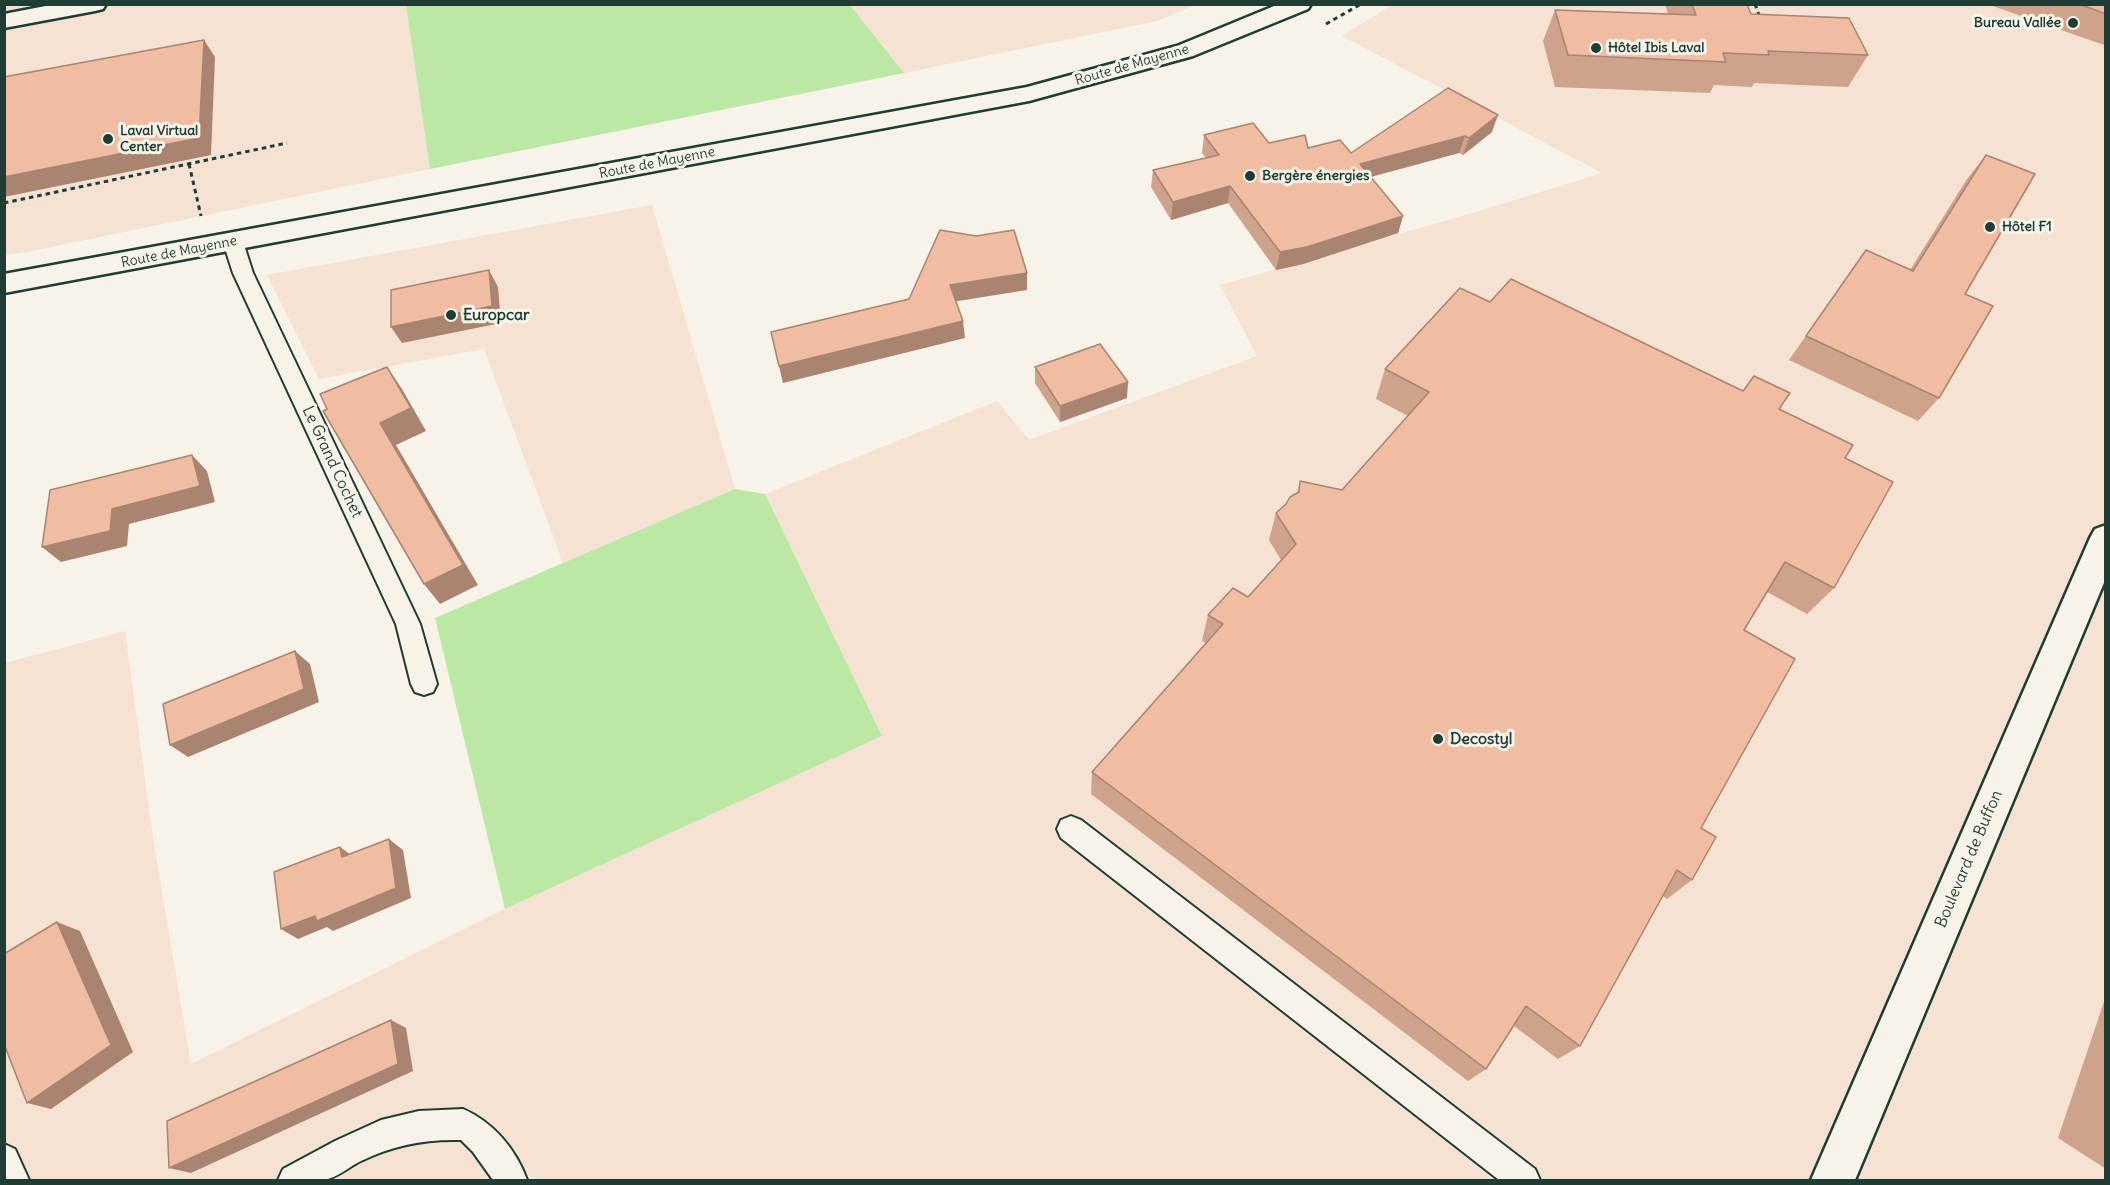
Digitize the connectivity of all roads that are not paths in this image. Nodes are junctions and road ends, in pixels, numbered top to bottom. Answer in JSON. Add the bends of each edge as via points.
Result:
{"nodes":[{"id":1,"x":94,"y":4,"type":"edge"},
{"id":2,"x":1300,"y":5,"type":"edge"},
{"id":3,"x":4,"y":21,"type":"edge"},
{"id":4,"x":233,"y":242,"type":"junction"},
{"id":5,"x":4,"y":284,"type":"edge"},
{"id":6,"x":2106,"y":538,"type":"edge"},
{"id":7,"x":424,"y":684,"type":"dead end"},
{"id":8,"x":1071,"y":829,"type":"dead end"},
{"id":9,"x":4,"y":1160,"type":"edge"},
{"id":10,"x":13,"y":1180,"type":"edge"},
{"id":11,"x":294,"y":1180,"type":"edge"},
{"id":12,"x":511,"y":1180,"type":"edge"},
{"id":13,"x":1524,"y":1180,"type":"edge"},
{"id":14,"x":1833,"y":1180,"type":"edge"}],
"edges":[{"from":1,"to":3,"type":"main road"},
{"from":2,"to":4,"type":"main road","name":"Route de Mayenne","via":[[1185,51],[1029,94]]},
{"from":4,"to":5,"type":"main road","name":"Route de Mayenne"},
{"from":4,"to":7,"type":"lane","name":"Le Grand Cochet","via":[[243,273],[408,624]]},
{"from":6,"to":14,"type":"main road","name":"Boulevard de Buffon"},
{"from":8,"to":13,"type":"lane"},
{"from":9,"to":10,"type":"lane"},
{"from":11,"to":12,"type":"lane","via":[[372,1138],[410,1126],[438,1125],[464,1125],[484,1140]]}]}
